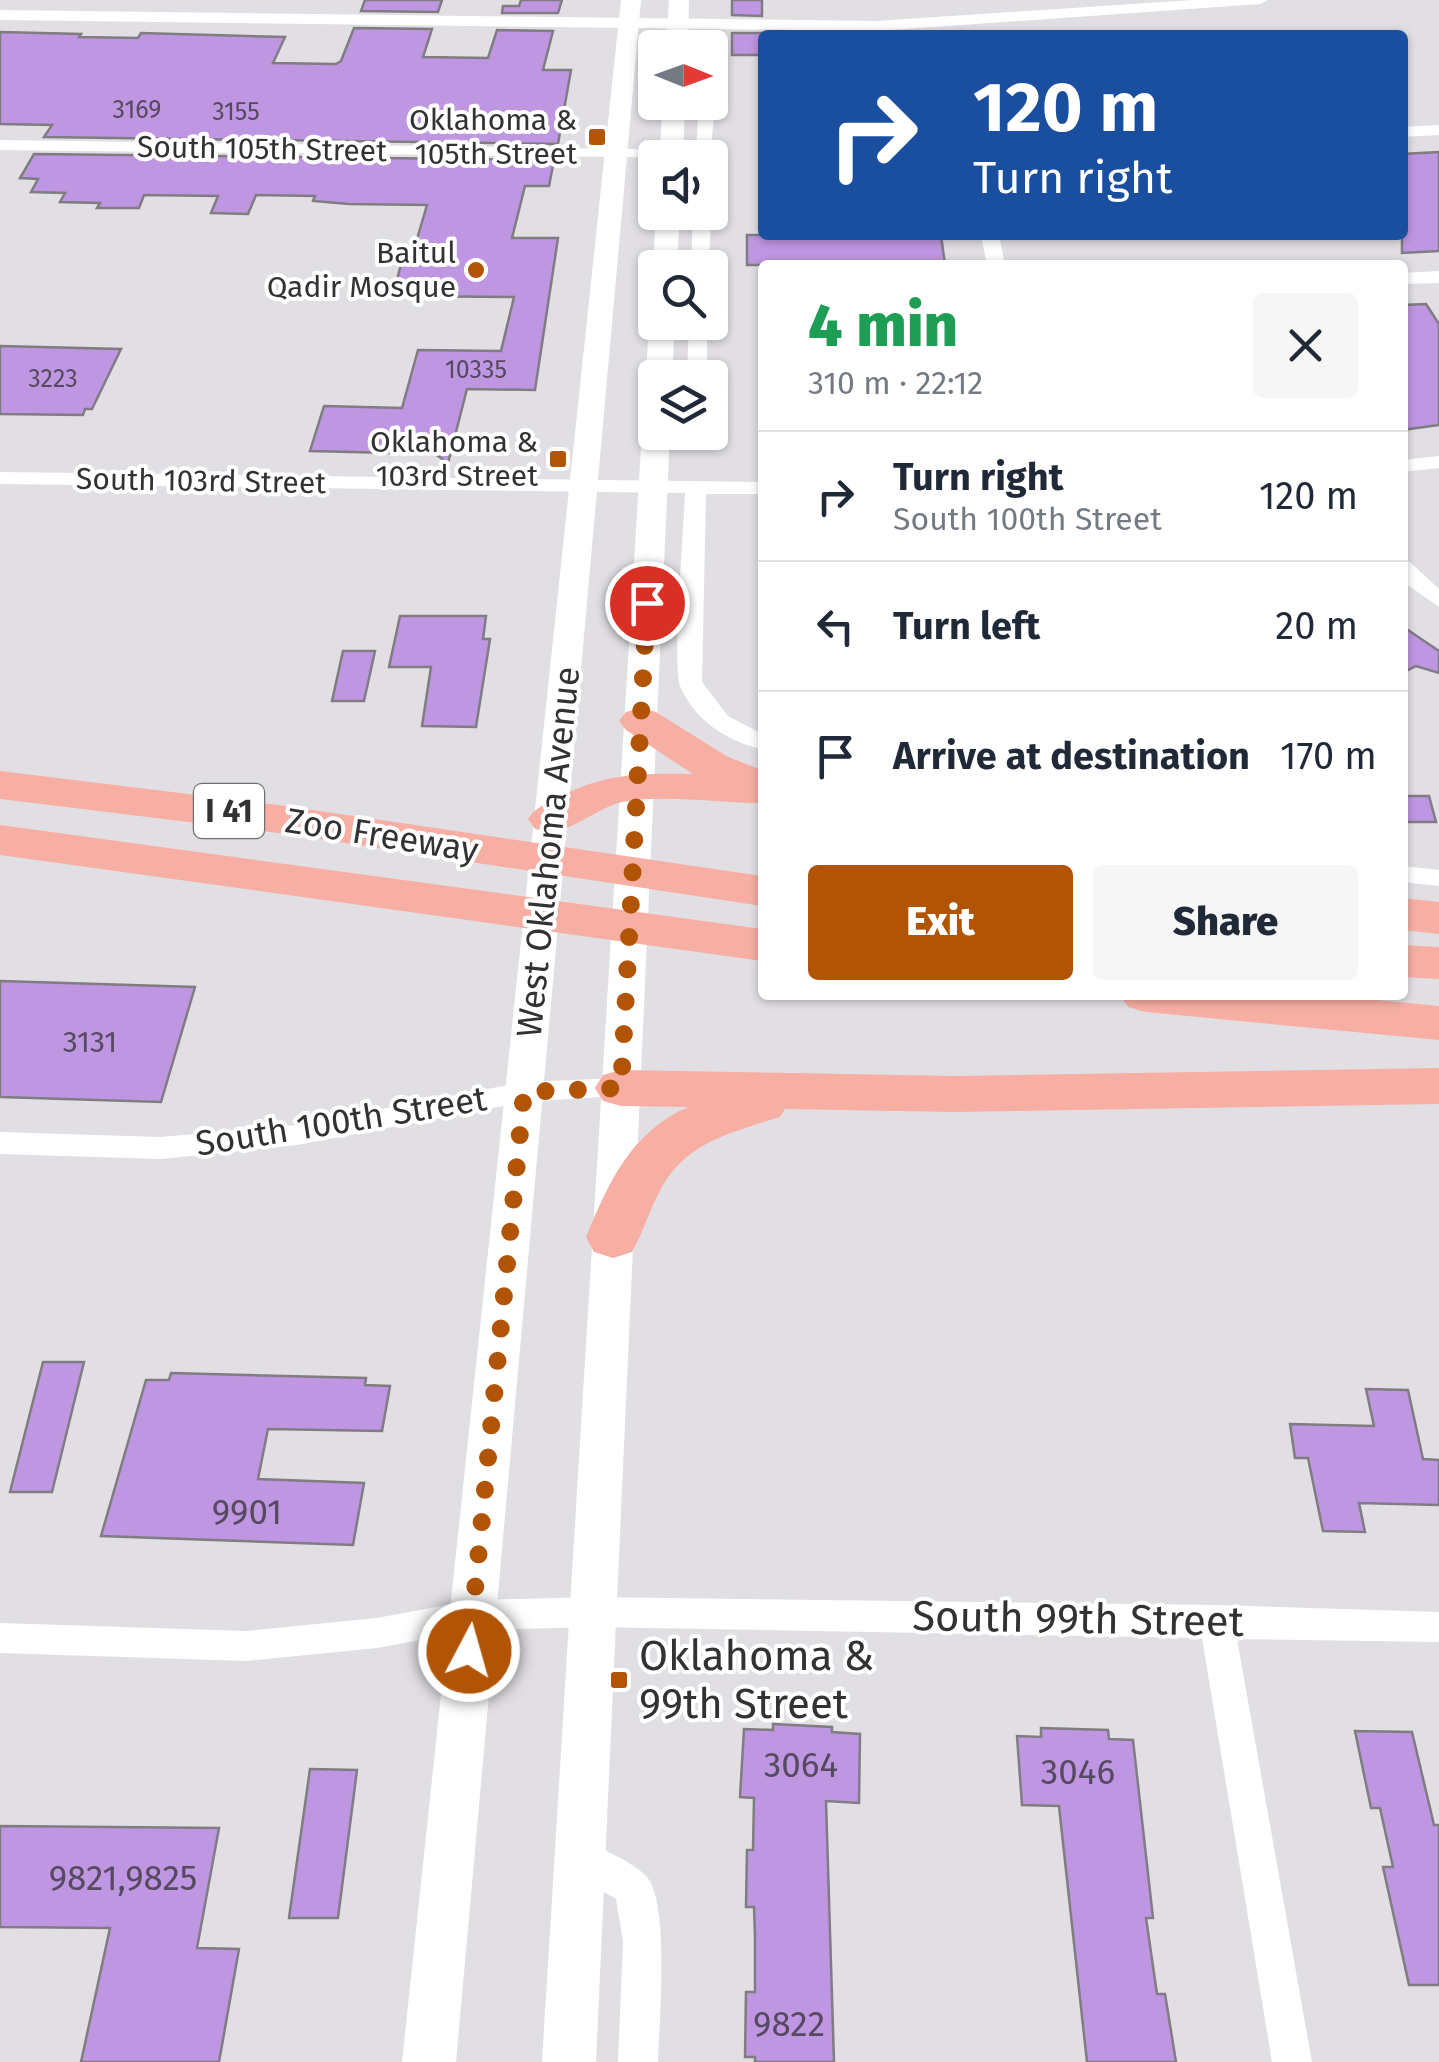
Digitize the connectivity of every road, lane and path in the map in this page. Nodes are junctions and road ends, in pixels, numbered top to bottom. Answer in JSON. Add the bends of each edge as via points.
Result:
{"nodes":[{"id":1,"x":631,"y":0,"type":"edge"},
{"id":2,"x":679,"y":0,"type":"edge"},
{"id":3,"x":1260,"y":0,"type":"edge"},
{"id":4,"x":0,"y":16,"type":"edge"},
{"id":5,"x":628,"y":24,"type":"junction"},
{"id":6,"x":962,"y":28,"type":"edge"},
{"id":7,"x":652,"y":30,"type":"edge"},
{"id":8,"x":677,"y":30,"type":"edge"},
{"id":9,"x":796,"y":30,"type":"edge"},
{"id":10,"x":758,"y":32,"type":"edge"},
{"id":11,"x":728,"y":33,"type":"edge"},
{"id":12,"x":1439,"y":130,"type":"edge"},
{"id":13,"x":1408,"y":132,"type":"edge"},
{"id":14,"x":0,"y":145,"type":"edge"},
{"id":15,"x":616,"y":154,"type":"junction"},
{"id":16,"x":638,"y":155,"type":"edge"},
{"id":17,"x":1439,"y":277,"type":"edge"},
{"id":18,"x":1408,"y":279,"type":"edge"},
{"id":19,"x":655,"y":450,"type":"edge"},
{"id":20,"x":1439,"y":462,"type":"edge"},
{"id":21,"x":1408,"y":465,"type":"edge"},
{"id":22,"x":0,"y":478,"type":"edge"},
{"id":23,"x":583,"y":486,"type":"junction"},
{"id":24,"x":653,"y":486,"type":"junction"},
{"id":25,"x":696,"y":487,"type":"junction"},
{"id":26,"x":758,"y":488,"type":"edge"},
{"id":27,"x":1408,"y":574,"type":"edge"},
{"id":28,"x":1439,"y":600,"type":"edge"},
{"id":29,"x":641,"y":721,"type":"junction"},
{"id":30,"x":758,"y":741,"type":"edge"},
{"id":31,"x":0,"y":786,"type":"edge"},
{"id":32,"x":758,"y":786,"type":"edge"},
{"id":33,"x":636,"y":787,"type":"junction"},
{"id":34,"x":758,"y":788,"type":"edge"},
{"id":35,"x":551,"y":819,"type":"junction"},
{"id":36,"x":0,"y":840,"type":"edge"},
{"id":37,"x":1408,"y":875,"type":"edge"},
{"id":38,"x":1439,"y":878,"type":"edge"},
{"id":39,"x":758,"y":889,"type":"edge"},
{"id":40,"x":1408,"y":915,"type":"edge"},
{"id":41,"x":1439,"y":918,"type":"edge"},
{"id":42,"x":758,"y":944,"type":"edge"},
{"id":43,"x":1408,"y":960,"type":"edge"},
{"id":44,"x":1439,"y":963,"type":"edge"},
{"id":45,"x":1198,"y":1000,"type":"edge"},
{"id":46,"x":1439,"y":1023,"type":"edge"},
{"id":47,"x":1439,"y":1086,"type":"edge"},
{"id":48,"x":621,"y":1088,"type":"junction"},
{"id":49,"x":524,"y":1092,"type":"junction"},
{"id":50,"x":809,"y":1092,"type":"junction"},
{"id":51,"x":0,"y":1143,"type":"edge"},
{"id":52,"x":613,"y":1238,"type":"junction"},
{"id":53,"x":593,"y":1612,"type":"junction"},
{"id":54,"x":472,"y":1616,"type":"junction"},
{"id":55,"x":1216,"y":1620,"type":"junction"},
{"id":56,"x":1439,"y":1626,"type":"edge"},
{"id":57,"x":0,"y":1638,"type":"edge"},
{"id":58,"x":580,"y":1858,"type":"junction"},
{"id":59,"x":428,"y":2062,"type":"edge"},
{"id":60,"x":568,"y":2062,"type":"edge"},
{"id":61,"x":638,"y":2062,"type":"edge"},
{"id":62,"x":1292,"y":2062,"type":"edge"}],
"edges":[{"from":1,"to":5,"type":"main road","name":"West Oklahoma Avenue"},
{"from":2,"to":8,"type":"main road"},
{"from":3,"to":6,"type":"street"},
{"from":4,"to":5,"type":"street"},
{"from":5,"to":7,"type":"street"},
{"from":5,"to":15,"type":"main road","name":"West Oklahoma Avenue"},
{"from":6,"to":9,"type":"street"},
{"from":10,"to":11,"type":"street"},
{"from":12,"to":13,"type":"street"},
{"from":14,"to":15,"type":"street","name":"South 105th Street"},
{"from":15,"to":16,"type":"street","name":"South 105th Street"},
{"from":15,"to":23,"type":"main road","name":"West Oklahoma Avenue"},
{"from":17,"to":18,"type":"street"},
{"from":19,"to":24,"type":"main road"},
{"from":20,"to":21,"type":"street"},
{"from":22,"to":23,"type":"street","name":"South 103rd Street"},
{"from":23,"to":24,"type":"street","name":"South 103rd Street"},
{"from":23,"to":35,"type":"main road","name":"West Oklahoma Avenue"},
{"from":24,"to":25,"type":"street","name":"South 103rd Street"},
{"from":24,"to":29,"type":"main road"},
{"from":25,"to":26,"type":"street","name":"South 103rd Street"},
{"from":25,"to":30,"type":"street","via":[[690,682],[704,710],[738,736]]},
{"from":27,"to":28,"type":"street"},
{"from":29,"to":32,"type":"highway"},
{"from":29,"to":33,"type":"main road"},
{"from":31,"to":39,"type":"highway","name":"Zoo Freeway","number":"I 41","via":[[180,803]]},
{"from":33,"to":34,"type":"highway"},
{"from":33,"to":35,"type":"highway","via":[[596,794]]},
{"from":33,"to":48,"type":"main road"},
{"from":35,"to":49,"type":"main road","name":"West Oklahoma Avenue"},
{"from":36,"to":42,"type":"highway","name":"Zoo Freeway","number":"I 41"},
{"from":37,"to":38,"type":"street"},
{"from":40,"to":41,"type":"highway"},
{"from":43,"to":44,"type":"highway"},
{"from":45,"to":46,"type":"highway"},
{"from":47,"to":50,"type":"highway"},
{"from":48,"to":49,"type":"street","name":"South 100th Street"},
{"from":48,"to":50,"type":"highway"},
{"from":48,"to":52,"type":"main road"},
{"from":49,"to":51,"type":"street","name":"South 100th Street","via":[[297,1135],[161,1148]]},
{"from":49,"to":54,"type":"main road","name":"West Oklahoma Avenue"},
{"from":50,"to":52,"type":"highway","via":[[728,1114],[666,1142],[632,1188]]},
{"from":52,"to":53,"type":"main road"},
{"from":53,"to":54,"type":"street","name":"South 99th Street"},
{"from":53,"to":55,"type":"street","name":"South 99th Street"},
{"from":53,"to":58,"type":"main road"},
{"from":54,"to":57,"type":"street","name":"South 99th Street","via":[[247,1646]]},
{"from":54,"to":59,"type":"main road","name":"West Oklahoma Avenue"},
{"from":55,"to":56,"type":"street","name":"South 99th Street"},
{"from":55,"to":62,"type":"street"},
{"from":58,"to":60,"type":"main road"},
{"from":58,"to":61,"type":"street","via":[[633,1888],[642,1941]]}]}
